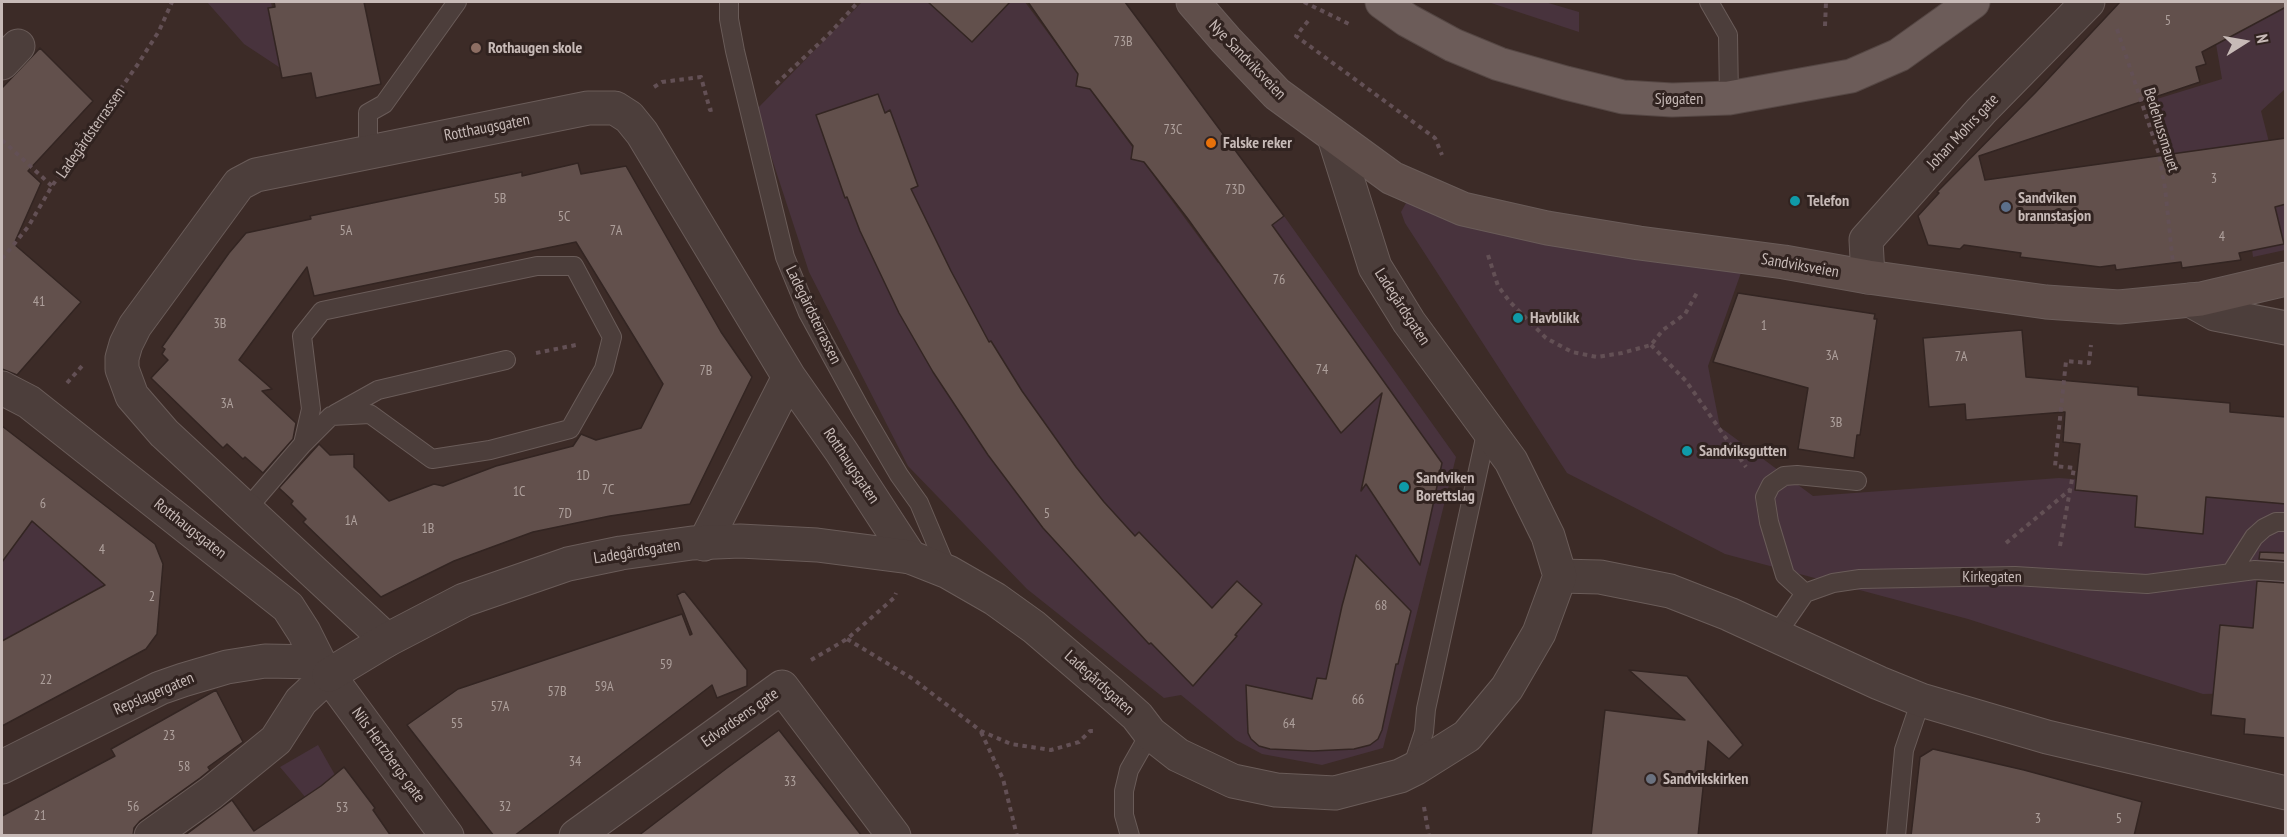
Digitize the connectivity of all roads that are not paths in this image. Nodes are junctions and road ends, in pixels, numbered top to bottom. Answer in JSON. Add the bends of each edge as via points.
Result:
{"nodes":[{"id":1,"x":457,"y":2,"type":"edge"},
{"id":2,"x":729,"y":2,"type":"edge"},
{"id":3,"x":1193,"y":2,"type":"edge"},
{"id":4,"x":1382,"y":2,"type":"edge"},
{"id":5,"x":1709,"y":2,"type":"edge"},
{"id":6,"x":1973,"y":2,"type":"edge"},
{"id":7,"x":2088,"y":2,"type":"edge"},
{"id":8,"x":1728,"y":98,"type":"junction"},
{"id":9,"x":1334,"y":137,"type":"junction"},
{"id":10,"x":374,"y":151,"type":"junction"},
{"id":11,"x":1868,"y":277,"type":"junction"},
{"id":12,"x":2286,"y":279,"type":"edge"},
{"id":13,"x":2190,"y":300,"type":"junction"},
{"id":14,"x":2286,"y":328,"type":"edge"},
{"id":15,"x":506,"y":360,"type":"dead end"},
{"id":16,"x":789,"y":377,"type":"junction"},
{"id":17,"x":15,"y":395,"type":"edge"},
{"id":18,"x":331,"y":416,"type":"junction"},
{"id":19,"x":1487,"y":429,"type":"junction"},
{"id":20,"x":302,"y":445,"type":"junction"},
{"id":21,"x":1857,"y":481,"type":"dead end"},
{"id":22,"x":246,"y":510,"type":"junction"},
{"id":23,"x":2286,"y":522,"type":"edge"},
{"id":24,"x":704,"y":544,"type":"junction"},
{"id":25,"x":910,"y":557,"type":"junction"},
{"id":26,"x":948,"y":572,"type":"junction"},
{"id":27,"x":2286,"y":572,"type":"edge"},
{"id":28,"x":2231,"y":573,"type":"junction"},
{"id":29,"x":1560,"y":576,"type":"junction"},
{"id":30,"x":1805,"y":593,"type":"junction"},
{"id":31,"x":1776,"y":635,"type":"junction"},
{"id":32,"x":387,"y":640,"type":"junction"},
{"id":33,"x":324,"y":669,"type":"junction"},
{"id":34,"x":1921,"y":699,"type":"junction"},
{"id":35,"x":1150,"y":733,"type":"junction"},
{"id":36,"x":2,"y":767,"type":"edge"},
{"id":37,"x":1416,"y":768,"type":"junction"},
{"id":38,"x":2286,"y":793,"type":"edge"},
{"id":39,"x":151,"y":836,"type":"edge"},
{"id":40,"x":447,"y":836,"type":"edge"},
{"id":41,"x":576,"y":836,"type":"edge"},
{"id":42,"x":894,"y":836,"type":"edge"},
{"id":43,"x":1130,"y":836,"type":"edge"},
{"id":44,"x":1896,"y":836,"type":"edge"}],
"edges":[{"from":1,"to":10,"type":"lane","via":[[384,104],[368,113],[368,136]]},
{"from":2,"to":26,"type":"lane","name":"Ladegårdsterrassen","via":[[729,19],[747,101],[785,257],[808,313],[872,429],[919,503]]},
{"from":3,"to":9,"type":"main road","name":"Nye Sandviksveien","via":[[1277,94]]},
{"from":4,"to":8,"type":"main road","name":"Sjøgaten","via":[[1453,45],[1526,73],[1623,97]]},
{"from":5,"to":8,"type":"lane","via":[[1728,35]]},
{"from":6,"to":8,"type":"main road","name":"Sjøgaten","via":[[1899,55],[1851,76]]},
{"from":7,"to":11,"type":"street","name":"Johan Mohrs gate","via":[[1982,111],[1866,240]]},
{"from":9,"to":11,"type":"main road","name":"Sandviksveien","via":[[1392,178],[1463,209],[1547,228]]},
{"from":9,"to":19,"type":"street","name":"Ladegårdsgaten","via":[[1375,267],[1409,322]]},
{"from":10,"to":16,"type":"street","name":"Rotthaugsgaten","via":[[588,108],[615,108],[642,133]]},
{"from":10,"to":22,"type":"street","name":"Rotthaugsgaten","via":[[256,175],[239,184],[135,326],[126,344],[122,369],[132,396],[164,433]]},
{"from":11,"to":13,"type":"main road","name":"Sandviksveien","via":[[2046,302],[2119,307]]},
{"from":12,"to":13,"type":"main road","name":"Sandviksveien"},
{"from":13,"to":14,"type":"street","via":[[2215,314]]},
{"from":15,"to":18,"type":"lane","via":[[378,390]]},
{"from":16,"to":24,"type":"street"},
{"from":16,"to":25,"type":"street","name":"Rotthaugsgaten"},
{"from":17,"to":33,"type":"street","name":"Rotthaugsgaten","via":[[288,607]]},
{"from":18,"to":20,"type":"lane"},
{"from":18,"to":20,"type":"lane","via":[[370,414],[432,459],[490,450],[570,429],[604,369],[612,337],[574,266],[537,266],[322,311],[302,336],[311,409]]},
{"from":19,"to":29,"type":"street","name":"Ladegårdsgaten","via":[[1511,461],[1548,536]]},
{"from":19,"to":37,"type":"lane"},
{"from":20,"to":22,"type":"lane"},
{"from":21,"to":30,"type":"lane","via":[[1784,476],[1771,485],[1765,497],[1785,575]]},
{"from":22,"to":32,"type":"street","name":"Rotthaugsgaten"},
{"from":23,"to":28,"type":"lane","via":[[2276,522],[2254,537]]},
{"from":24,"to":25,"type":"street","name":"Ladegårdsgaten","via":[[740,541],[817,545]]},
{"from":24,"to":32,"type":"street","name":"Ladegårdsgaten","via":[[633,551],[568,564],[464,600]]},
{"from":25,"to":26,"type":"street","name":"Ladegårdsgaten"},
{"from":26,"to":35,"type":"street","name":"Ladegårdsgaten","via":[[1034,627],[1137,716]]},
{"from":27,"to":28,"type":"lane","name":"Kirkegaten"},
{"from":28,"to":30,"type":"lane","name":"Kirkegaten","via":[[2147,584],[2015,576],[1860,579]]},
{"from":29,"to":31,"type":"street","via":[[1600,577],[1670,591]]},
{"from":29,"to":37,"type":"street","name":"Ladegårdsgaten","via":[[1539,633],[1507,688],[1467,736]]},
{"from":30,"to":31,"type":"lane"},
{"from":31,"to":34,"type":"street"},
{"from":32,"to":33,"type":"street","name":"Ladegårdsgaten"},
{"from":33,"to":36,"type":"street","name":"Repslagergaten","via":[[265,661],[183,680]]},
{"from":33,"to":39,"type":"street","name":"Ladegårdsgaten","via":[[276,740]]},
{"from":33,"to":40,"type":"street","name":"Nils Hertzbergs gate"},
{"from":34,"to":38,"type":"street","via":[[2047,737]]},
{"from":34,"to":44,"type":"lane","via":[[1905,750]]},
{"from":35,"to":37,"type":"street","name":"Ladegårdsgaten","via":[[1178,755],[1233,781],[1276,790],[1335,793]]},
{"from":35,"to":43,"type":"lane","via":[[1129,770],[1124,791],[1124,814]]},
{"from":41,"to":42,"type":"street","name":"Edvardsens gate","via":[[782,687]]}]}
